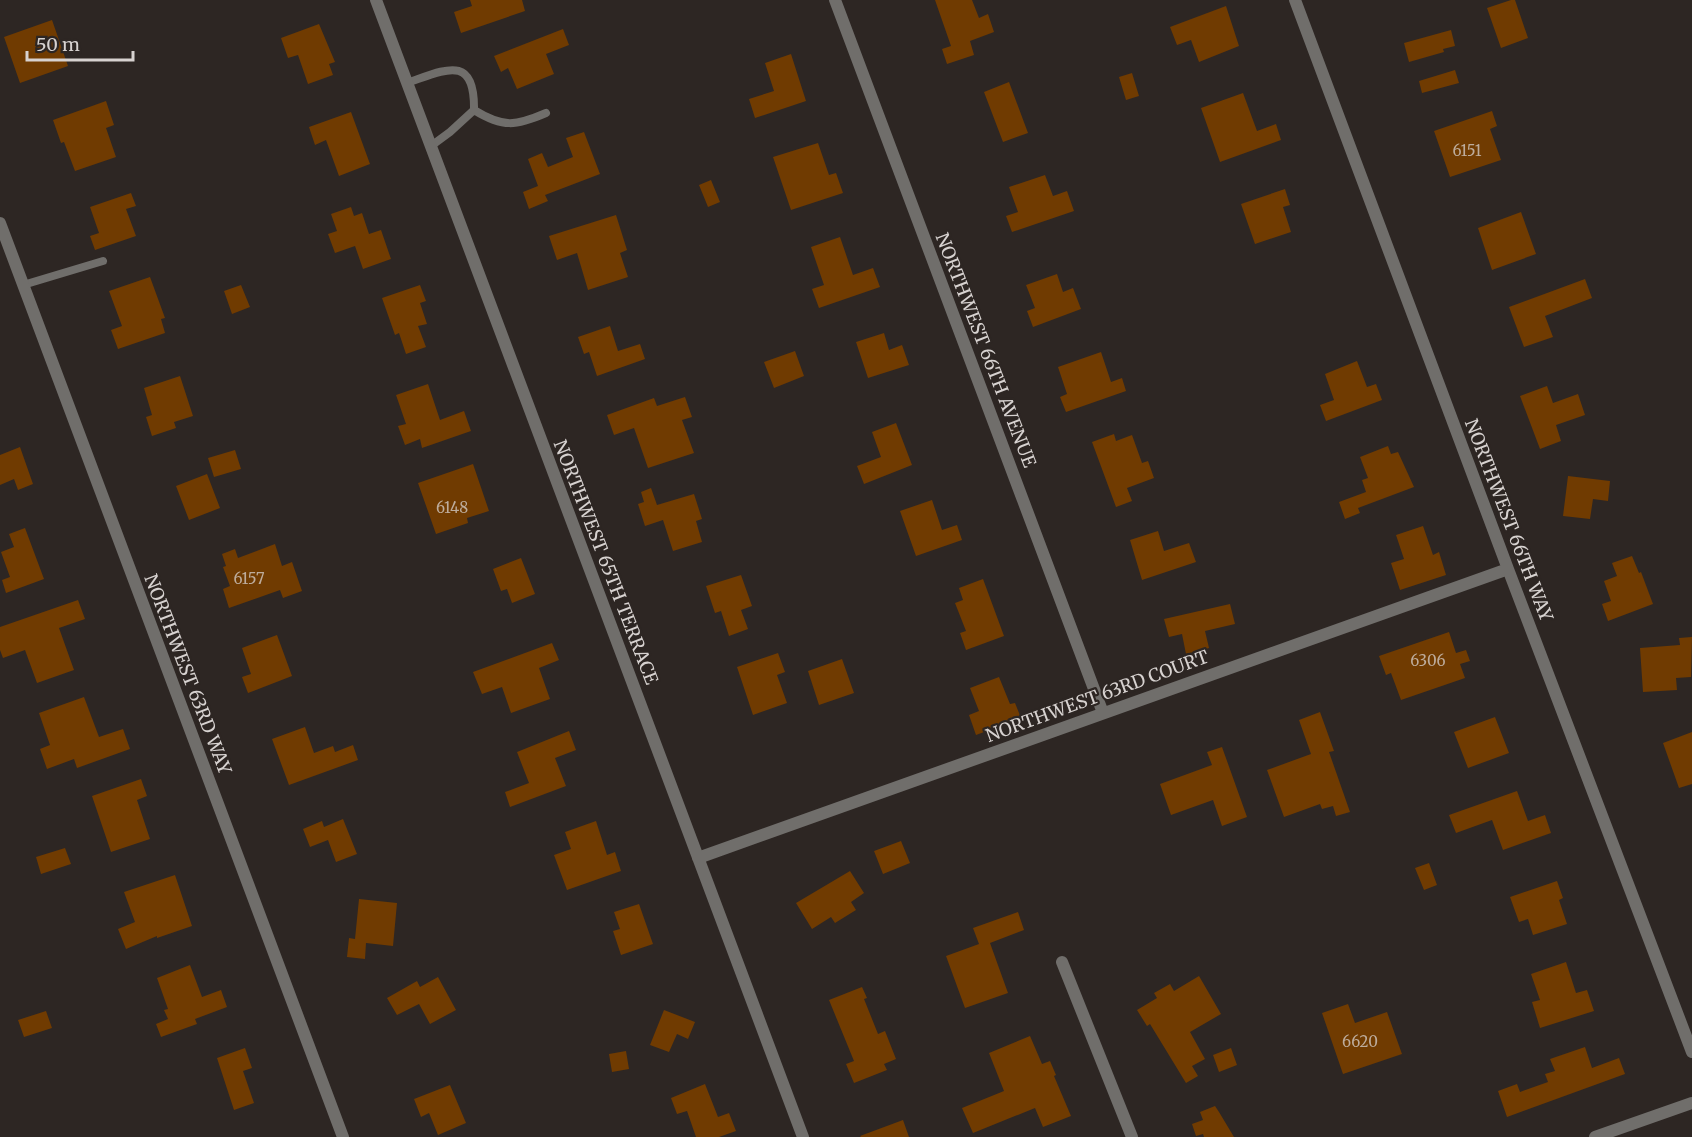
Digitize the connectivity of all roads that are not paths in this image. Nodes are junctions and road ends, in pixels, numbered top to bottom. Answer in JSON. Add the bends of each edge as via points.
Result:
{"nodes":[{"id":1,"x":376,"y":0,"type":"edge"},
{"id":2,"x":835,"y":0,"type":"edge"},
{"id":3,"x":1295,"y":0,"type":"edge"},
{"id":4,"x":407,"y":83,"type":"junction"},
{"id":5,"x":474,"y":110,"type":"junction"},
{"id":6,"x":546,"y":112,"type":"dead end"},
{"id":7,"x":431,"y":146,"type":"junction"},
{"id":8,"x":0,"y":223,"type":"edge"},
{"id":9,"x":104,"y":261,"type":"dead end"},
{"id":10,"x":23,"y":285,"type":"junction"},
{"id":11,"x":1508,"y":569,"type":"junction"},
{"id":12,"x":1103,"y":713,"type":"junction"},
{"id":13,"x":698,"y":858,"type":"junction"},
{"id":14,"x":1062,"y":962,"type":"dead end"},
{"id":15,"x":1692,"y":1052,"type":"edge"},
{"id":16,"x":1692,"y":1103,"type":"edge"},
{"id":17,"x":343,"y":1137,"type":"edge"},
{"id":18,"x":803,"y":1137,"type":"edge"},
{"id":19,"x":1132,"y":1137,"type":"edge"},
{"id":20,"x":1595,"y":1137,"type":"edge"}],
"edges":[{"from":1,"to":4,"type":"street","name":"NORTHWEST 65TH TERRACE"},
{"from":2,"to":12,"type":"street","name":"NORTHWEST 66TH AVENUE"},
{"from":3,"to":11,"type":"street","name":"NORTHWEST 66TH WAY"},
{"from":4,"to":5,"type":"lane","via":[[457,69],[466,73],[471,84]]},
{"from":4,"to":7,"type":"street","name":"NORTHWEST 65TH TERRACE"},
{"from":5,"to":6,"type":"lane","via":[[490,120],[516,124]]},
{"from":5,"to":7,"type":"lane"},
{"from":7,"to":13,"type":"street","name":"NORTHWEST 65TH TERRACE"},
{"from":8,"to":10,"type":"street","name":"NORTHWEST 63RD WAY"},
{"from":9,"to":10,"type":"lane"},
{"from":10,"to":17,"type":"street","name":"NORTHWEST 63RD WAY"},
{"from":11,"to":12,"type":"street","name":"NORTHWEST 63RD COURT"},
{"from":11,"to":15,"type":"street","name":"NORTHWEST 66TH WAY"},
{"from":12,"to":13,"type":"street","name":"NORTHWEST 63RD COURT"},
{"from":13,"to":18,"type":"street","name":"NORTHWEST 65TH TERRACE"},
{"from":14,"to":19,"type":"street"},
{"from":16,"to":20,"type":"street"}]}
